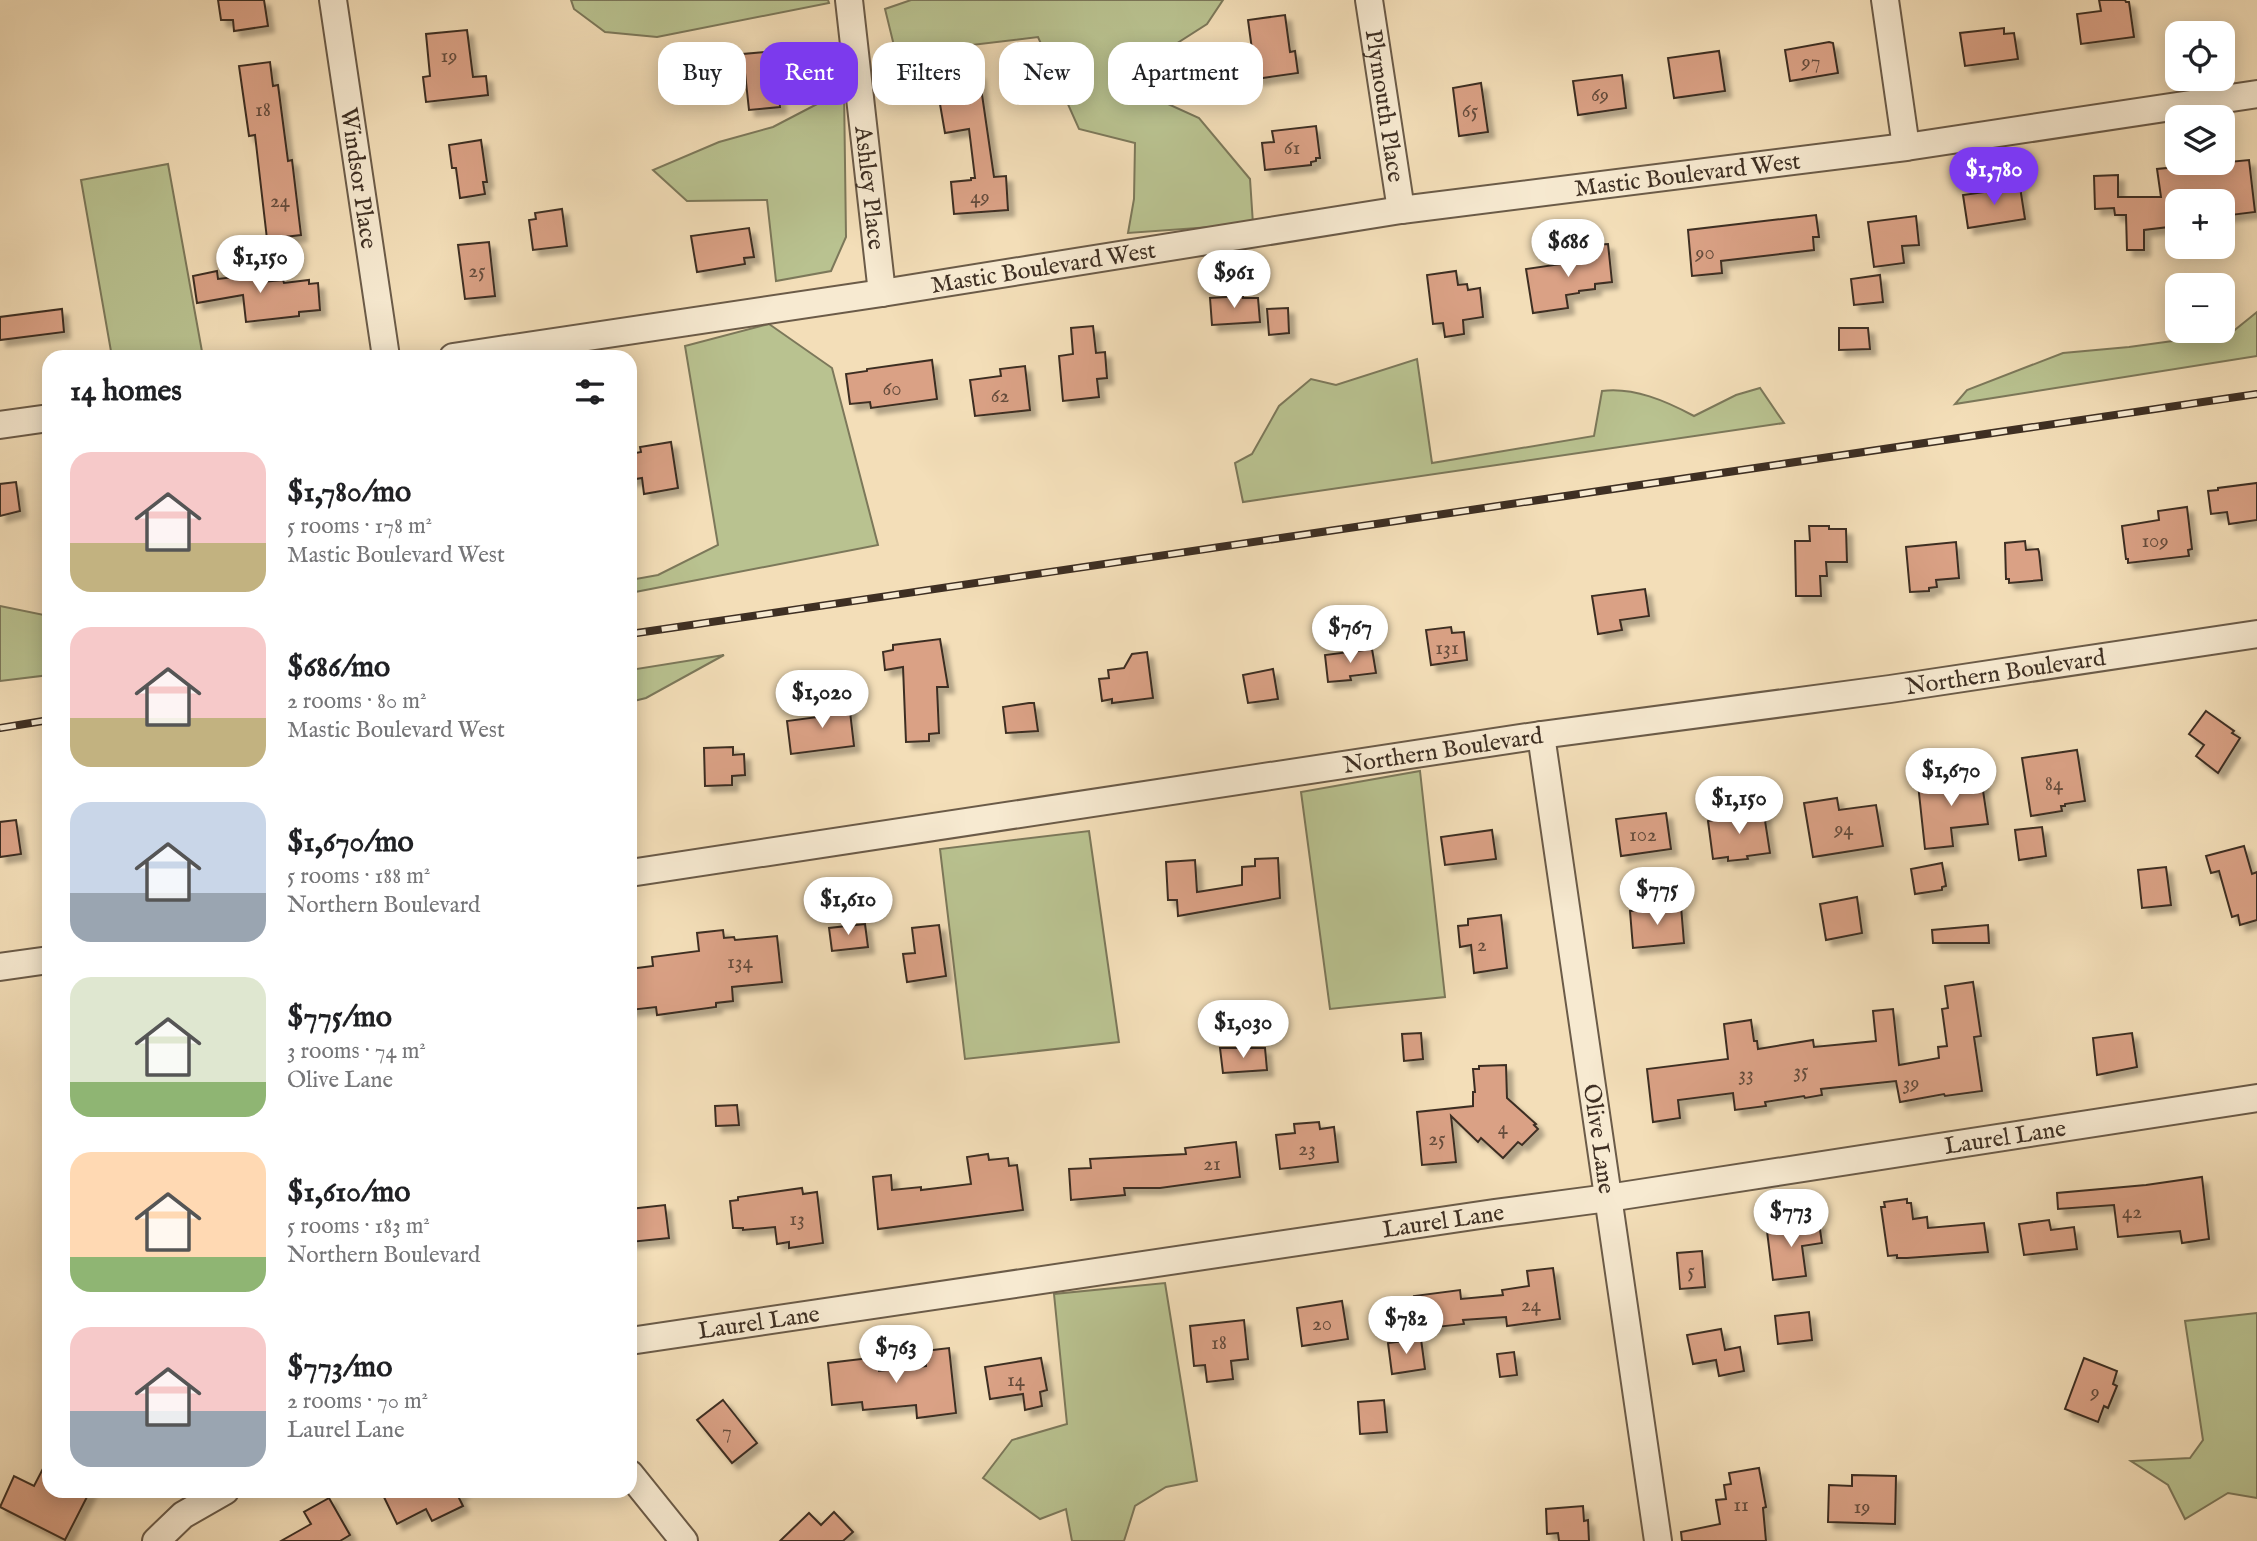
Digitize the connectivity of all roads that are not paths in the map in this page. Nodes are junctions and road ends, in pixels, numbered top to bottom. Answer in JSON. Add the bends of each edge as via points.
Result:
{"nodes":[{"id":1,"x":333,"y":0,"type":"edge"},
{"id":2,"x":849,"y":0,"type":"edge"},
{"id":3,"x":1369,"y":0,"type":"edge"},
{"id":4,"x":1885,"y":0,"type":"edge"},
{"id":5,"x":2257,"y":94,"type":"edge"},
{"id":6,"x":1906,"y":147,"type":"junction"},
{"id":7,"x":1401,"y":210,"type":"junction"},
{"id":8,"x":882,"y":293,"type":"junction"},
{"id":9,"x":385,"y":350,"type":"edge"},
{"id":10,"x":500,"y":350,"type":"edge"},
{"id":11,"x":42,"y":419,"type":"edge"},
{"id":12,"x":0,"y":425,"type":"edge"},
{"id":13,"x":2257,"y":634,"type":"edge"},
{"id":14,"x":1541,"y":735,"type":"junction"},
{"id":15,"x":637,"y":872,"type":"edge"},
{"id":16,"x":42,"y":961,"type":"edge"},
{"id":17,"x":0,"y":967,"type":"edge"},
{"id":18,"x":2257,"y":1098,"type":"edge"},
{"id":19,"x":1608,"y":1198,"type":"junction"},
{"id":20,"x":637,"y":1340,"type":"edge"},
{"id":21,"x":637,"y":1483,"type":"edge"},
{"id":22,"x":213,"y":1498,"type":"edge"},
{"id":23,"x":156,"y":1541,"type":"edge"},
{"id":24,"x":684,"y":1541,"type":"edge"},
{"id":25,"x":1658,"y":1541,"type":"edge"}],
"edges":[{"from":1,"to":9,"type":"street","name":"Windsor Place"},
{"from":2,"to":8,"type":"street","name":"Ashley Place"},
{"from":3,"to":7,"type":"street","name":"Plymouth Place"},
{"from":4,"to":6,"type":"street"},
{"from":5,"to":6,"type":"street","name":"Mastic Boulevard West"},
{"from":6,"to":7,"type":"street","name":"Mastic Boulevard West"},
{"from":7,"to":8,"type":"street","name":"Mastic Boulevard West"},
{"from":8,"to":10,"type":"street","name":"Mastic Boulevard West"},
{"from":11,"to":12,"type":"street"},
{"from":13,"to":14,"type":"street","name":"Northern Boulevard"},
{"from":14,"to":15,"type":"street","name":"Northern Boulevard"},
{"from":14,"to":19,"type":"street","name":"Olive Lane"},
{"from":16,"to":17,"type":"street"},
{"from":18,"to":19,"type":"street","name":"Laurel Lane"},
{"from":19,"to":20,"type":"street","name":"Laurel Lane"},
{"from":19,"to":25,"type":"street","name":"Olive Lane"},
{"from":21,"to":24,"type":"street"},
{"from":22,"to":23,"type":"street","via":[[183,1515]]}]}
